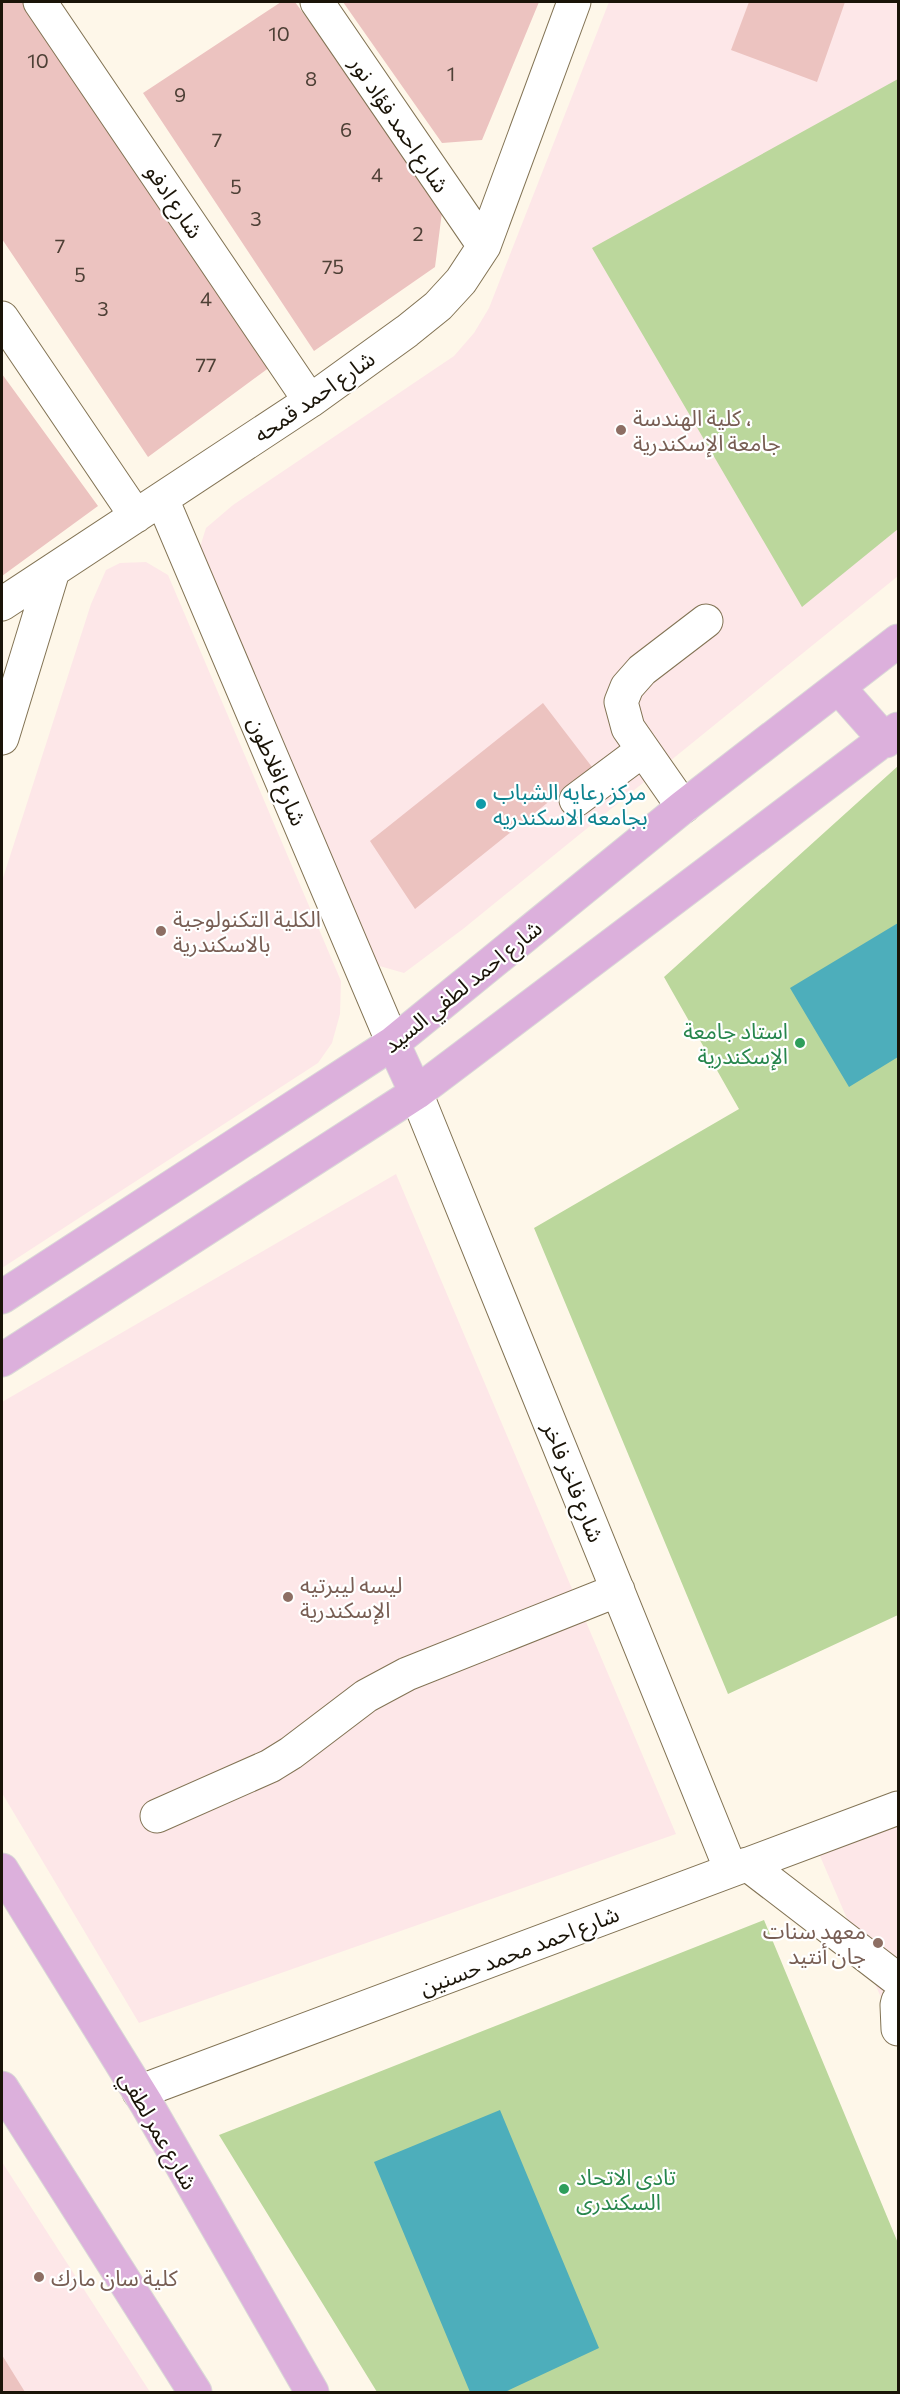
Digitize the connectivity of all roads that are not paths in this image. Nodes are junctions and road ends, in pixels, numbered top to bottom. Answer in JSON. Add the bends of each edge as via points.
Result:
{"nodes":[{"id":1,"x":40,"y":2,"type":"edge"},
{"id":2,"x":317,"y":2,"type":"edge"},
{"id":3,"x":574,"y":2,"type":"edge"},
{"id":4,"x":484,"y":246,"type":"junction"},
{"id":5,"x":2,"y":318,"type":"edge"},
{"id":6,"x":310,"y":400,"type":"junction"},
{"id":7,"x":149,"y":507,"type":"junction"},
{"id":8,"x":53,"y":571,"type":"junction"},
{"id":9,"x":2,"y":604,"type":"edge"},
{"id":10,"x":706,"y":621,"type":"dead end"},
{"id":11,"x":898,"y":641,"type":"edge"},
{"id":12,"x":839,"y":688,"type":"junction"},
{"id":13,"x":892,"y":735,"type":"edge"},
{"id":14,"x":2,"y":738,"type":"edge"},
{"id":15,"x":643,"y":750,"type":"junction"},
{"id":16,"x":576,"y":800,"type":"dead end"},
{"id":17,"x":683,"y":807,"type":"junction"},
{"id":18,"x":393,"y":1043,"type":"junction"},
{"id":19,"x":416,"y":1094,"type":"junction"},
{"id":20,"x":2,"y":1297,"type":"edge"},
{"id":21,"x":2,"y":1360,"type":"edge"},
{"id":22,"x":618,"y":1590,"type":"junction"},
{"id":23,"x":898,"y":1808,"type":"edge"},
{"id":24,"x":157,"y":1816,"type":"dead end"},
{"id":25,"x":739,"y":1867,"type":"junction"},
{"id":26,"x":2,"y":1870,"type":"edge"},
{"id":27,"x":898,"y":1980,"type":"edge"},
{"id":28,"x":898,"y":2001,"type":"edge"},
{"id":29,"x":898,"y":2029,"type":"edge"},
{"id":30,"x":2,"y":2088,"type":"edge"},
{"id":31,"x":139,"y":2092,"type":"junction"},
{"id":32,"x":195,"y":2392,"type":"edge"},
{"id":33,"x":312,"y":2392,"type":"edge"}],
"edges":[{"from":1,"to":6,"type":"street","name":"شارع ادفو"},
{"from":2,"to":4,"type":"street","name":"شارع احمد فؤاد نور"},
{"from":3,"to":4,"type":"street","name":"شارع احمد قمحه"},
{"from":4,"to":6,"type":"street","name":"شارع احمد قمحه","via":[[461,281],[438,306]]},
{"from":5,"to":7,"type":"street","name":"شارع افلاطون"},
{"from":6,"to":7,"type":"street","name":"شارع احمد قمحه"},
{"from":7,"to":8,"type":"street","name":"شارع احمد قمحه"},
{"from":7,"to":18,"type":"street","name":"شارع افلاطون"},
{"from":8,"to":9,"type":"street","name":"شارع احمد قمحه"},
{"from":8,"to":14,"type":"street"},
{"from":10,"to":15,"type":"street","via":[[642,670],[627,687],[621,702],[628,728]]},
{"from":11,"to":12,"type":"main road","name":"شارع احمد لطفي السيد"},
{"from":12,"to":13,"type":"main road"},
{"from":12,"to":17,"type":"main road","name":"شارع احمد لطفي السيد"},
{"from":13,"to":19,"type":"main road"},
{"from":15,"to":16,"type":"street"},
{"from":15,"to":17,"type":"street"},
{"from":17,"to":18,"type":"main road","name":"شارع احمد لطفي السيد"},
{"from":18,"to":19,"type":"main road"},
{"from":18,"to":20,"type":"main road","name":"شارع احمد لطفي السيد"},
{"from":19,"to":21,"type":"main road"},
{"from":19,"to":22,"type":"street","name":"شارع فاخر فاخر"},
{"from":22,"to":24,"type":"street","via":[[407,1674],[358,1702],[270,1766]]},
{"from":22,"to":25,"type":"street","name":"شارع فاخر فاخر"},
{"from":23,"to":25,"type":"street","name":"شارع احمد محمد حسنين"},
{"from":25,"to":27,"type":"street"},
{"from":25,"to":31,"type":"street","name":"شارع احمد محمد حسنين"},
{"from":26,"to":31,"type":"main road","name":"شارع عمر لطفي"},
{"from":28,"to":29,"type":"street"},
{"from":30,"to":32,"type":"main road"},
{"from":31,"to":33,"type":"main road","name":"شارع عمر لطفي"}]}
